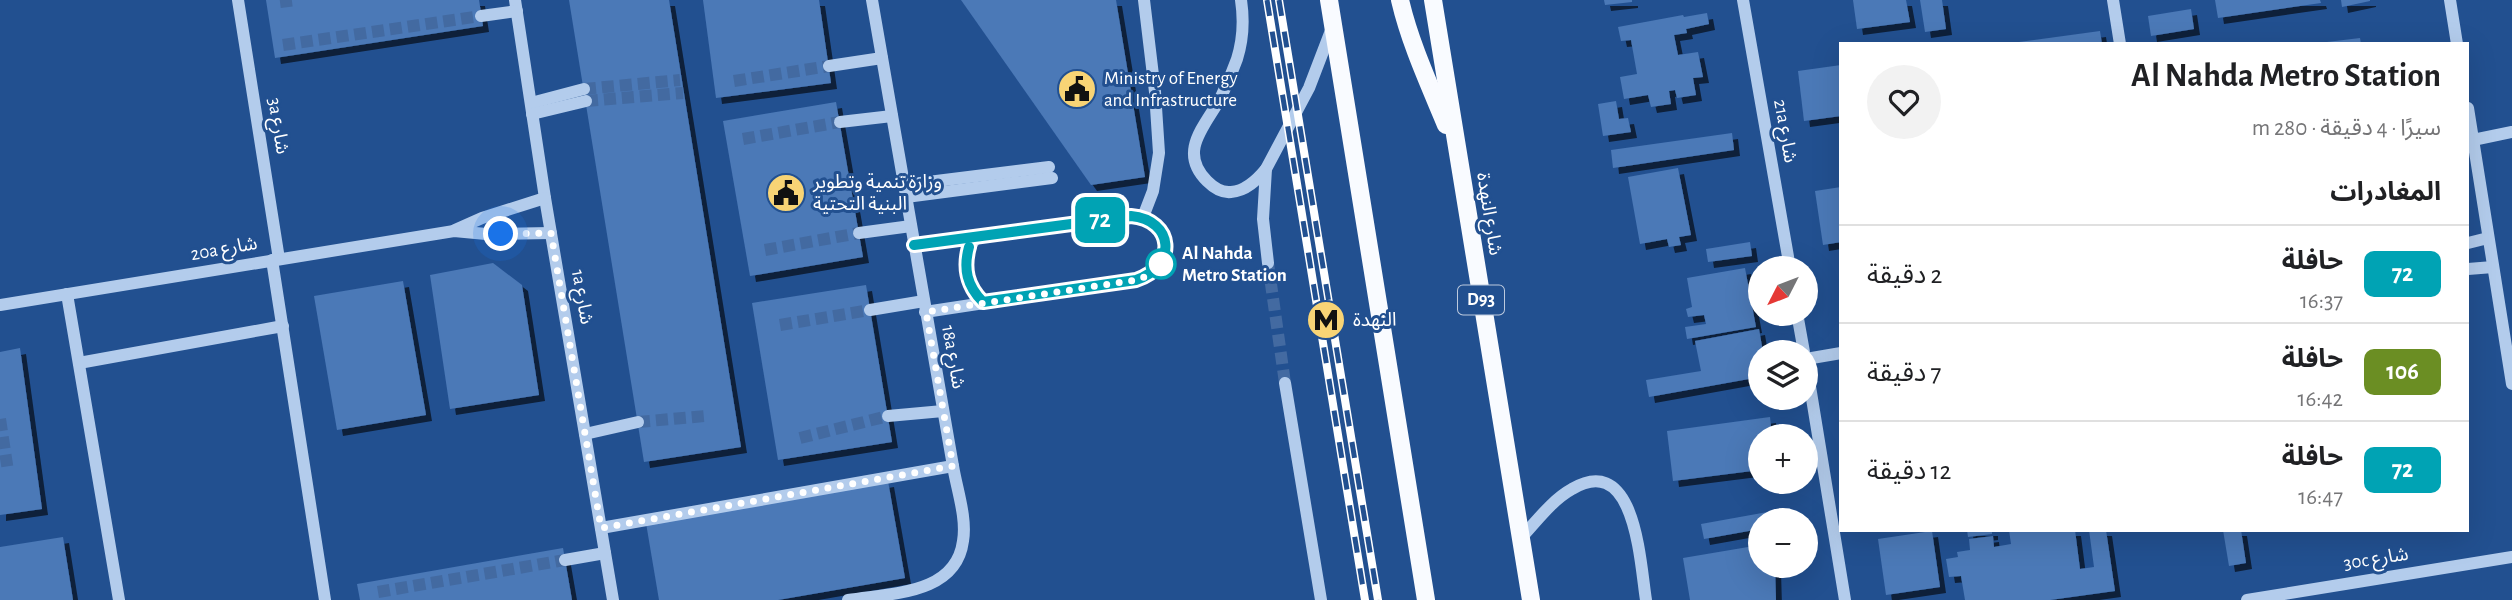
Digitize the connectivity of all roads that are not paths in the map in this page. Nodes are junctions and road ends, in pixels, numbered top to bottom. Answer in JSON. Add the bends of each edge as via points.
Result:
{"nodes":[{"id":1,"x":238,"y":0,"type":"edge"},
{"id":2,"x":873,"y":0,"type":"edge"},
{"id":3,"x":1143,"y":0,"type":"edge"},
{"id":4,"x":1241,"y":0,"type":"edge"},
{"id":5,"x":1329,"y":0,"type":"edge"},
{"id":6,"x":1400,"y":0,"type":"edge"},
{"id":7,"x":1433,"y":0,"type":"edge"},
{"id":8,"x":1743,"y":0,"type":"edge"},
{"id":9,"x":2113,"y":0,"type":"edge"},
{"id":10,"x":2450,"y":0,"type":"edge"},
{"id":11,"x":516,"y":5,"type":"edge"},
{"id":12,"x":481,"y":16,"type":"tunnel mouth"},
{"id":13,"x":1333,"y":25,"type":"junction"},
{"id":14,"x":2120,"y":42,"type":"edge"},
{"id":15,"x":2457,"y":42,"type":"edge"},
{"id":16,"x":882,"y":58,"type":"junction"},
{"id":17,"x":829,"y":66,"type":"tunnel mouth"},
{"id":18,"x":585,"y":95,"type":"tunnel mouth"},
{"id":19,"x":532,"y":108,"type":"junction"},
{"id":20,"x":2469,"y":114,"type":"edge"},
{"id":21,"x":892,"y":116,"type":"junction"},
{"id":22,"x":840,"y":122,"type":"tunnel mouth"},
{"id":23,"x":2512,"y":132,"type":"edge"},
{"id":24,"x":2473,"y":140,"type":"junction"},
{"id":25,"x":1457,"y":151,"type":"junction"},
{"id":26,"x":1266,"y":169,"type":"junction"},
{"id":27,"x":1051,"y":172,"type":"dead end"},
{"id":28,"x":905,"y":191,"type":"junction"},
{"id":29,"x":545,"y":198,"type":"junction"},
{"id":30,"x":1143,"y":217,"type":"junction"},
{"id":31,"x":911,"y":226,"type":"junction"},
{"id":32,"x":454,"y":231,"type":"junction"},
{"id":33,"x":551,"y":233,"type":"junction"},
{"id":34,"x":859,"y":233,"type":"tunnel mouth"},
{"id":35,"x":976,"y":237,"type":"junction"},
{"id":36,"x":2488,"y":239,"type":"junction"},
{"id":37,"x":2469,"y":243,"type":"edge"},
{"id":38,"x":914,"y":245,"type":"junction"},
{"id":39,"x":1788,"y":256,"type":"edge"},
{"id":40,"x":276,"y":260,"type":"junction"},
{"id":41,"x":1268,"y":263,"type":"tunnel mouth"},
{"id":42,"x":2493,"y":267,"type":"junction"},
{"id":43,"x":2469,"y":269,"type":"edge"},
{"id":44,"x":67,"y":294,"type":"junction"},
{"id":45,"x":983,"y":302,"type":"junction"},
{"id":46,"x":0,"y":305,"type":"edge"},
{"id":47,"x":925,"y":306,"type":"junction"},
{"id":48,"x":870,"y":310,"type":"tunnel mouth"},
{"id":49,"x":283,"y":326,"type":"junction"},
{"id":50,"x":1839,"y":353,"type":"edge"},
{"id":51,"x":1818,"y":358,"type":"edge"},
{"id":52,"x":79,"y":363,"type":"junction"},
{"id":53,"x":2512,"y":381,"type":"edge"},
{"id":54,"x":1285,"y":383,"type":"tunnel mouth"},
{"id":55,"x":1814,"y":410,"type":"edge"},
{"id":56,"x":943,"y":411,"type":"junction"},
{"id":57,"x":888,"y":416,"type":"tunnel mouth"},
{"id":58,"x":638,"y":422,"type":"tunnel mouth"},
{"id":59,"x":585,"y":434,"type":"junction"},
{"id":60,"x":953,"y":466,"type":"junction"},
{"id":61,"x":601,"y":528,"type":"junction"},
{"id":62,"x":1521,"y":538,"type":"junction"},
{"id":63,"x":605,"y":553,"type":"junction"},
{"id":64,"x":2512,"y":556,"type":"edge"},
{"id":65,"x":565,"y":560,"type":"tunnel mouth"},
{"id":66,"x":119,"y":600,"type":"edge"},
{"id":67,"x":325,"y":600,"type":"edge"},
{"id":68,"x":613,"y":600,"type":"edge"},
{"id":69,"x":848,"y":600,"type":"edge"},
{"id":70,"x":1321,"y":600,"type":"edge"},
{"id":71,"x":1426,"y":600,"type":"edge"},
{"id":72,"x":1531,"y":600,"type":"edge"},
{"id":73,"x":1646,"y":600,"type":"edge"},
{"id":74,"x":1845,"y":600,"type":"edge"},
{"id":75,"x":2247,"y":600,"type":"edge"}],
"edges":[{"from":1,"to":40,"type":"street","name":"3a شارع"},
{"from":2,"to":16,"type":"street","name":"18a شارع"},
{"from":3,"to":30,"type":"street","via":[[1159,153]]},
{"from":4,"to":26,"type":"street","via":[[1238,56],[1195,142],[1194,158],[1213,188],[1230,192],[1246,188]]},
{"from":5,"to":13,"type":"main road"},
{"from":6,"to":25,"type":"main road"},
{"from":7,"to":25,"type":"main road","name":"شارع النهدة","number":"D93"},
{"from":8,"to":39,"type":"street","name":"21a شارع"},
{"from":9,"to":14,"type":"street"},
{"from":10,"to":15,"type":"street"},
{"from":11,"to":12,"type":"street"},
{"from":11,"to":19,"type":"street","name":"1a شارع"},
{"from":13,"to":26,"type":"street","via":[[1309,88]]},
{"from":13,"to":71,"type":"main road"},
{"from":16,"to":17,"type":"street"},
{"from":16,"to":21,"type":"street","name":"18a شارع"},
{"from":18,"to":19,"type":"street"},
{"from":19,"to":29,"type":"street","name":"1a شارع"},
{"from":20,"to":24,"type":"street"},
{"from":21,"to":22,"type":"street"},
{"from":21,"to":28,"type":"street","name":"18a شارع"},
{"from":23,"to":24,"type":"street"},
{"from":24,"to":36,"type":"street"},
{"from":25,"to":62,"type":"main road","name":"شارع النهدة","number":"D93"},
{"from":26,"to":41,"type":"street","via":[[1263,219]]},
{"from":27,"to":28,"type":"street"},
{"from":28,"to":31,"type":"street","name":"18a شارع"},
{"from":29,"to":32,"type":"street","name":"20a شارع"},
{"from":29,"to":33,"type":"street","name":"1a شارع"},
{"from":30,"to":35,"type":"street"},
{"from":30,"to":45,"type":"street","via":[[1156,225],[1166,251],[1150,275]]},
{"from":31,"to":34,"type":"street"},
{"from":31,"to":38,"type":"street","name":"18a شارع"},
{"from":32,"to":33,"type":"street","name":"20a شارع"},
{"from":32,"to":40,"type":"street","name":"20a شارع"},
{"from":33,"to":59,"type":"street","name":"1a شارع"},
{"from":35,"to":38,"type":"street"},
{"from":35,"to":45,"type":"street","via":[[969,247],[966,271]]},
{"from":36,"to":37,"type":"street"},
{"from":36,"to":42,"type":"street"},
{"from":38,"to":47,"type":"street","name":"18a شارع"},
{"from":40,"to":44,"type":"street","name":"20a شارع"},
{"from":40,"to":49,"type":"street","name":"3a شارع"},
{"from":42,"to":43,"type":"street"},
{"from":42,"to":53,"type":"street"},
{"from":44,"to":46,"type":"street","name":"20a شارع"},
{"from":44,"to":52,"type":"street"},
{"from":45,"to":47,"type":"street"},
{"from":47,"to":48,"type":"street"},
{"from":47,"to":56,"type":"street","name":"18a شارع"},
{"from":49,"to":52,"type":"street"},
{"from":49,"to":67,"type":"street","name":"3a شارع"},
{"from":50,"to":51,"type":"street"},
{"from":52,"to":66,"type":"street"},
{"from":54,"to":70,"type":"street"},
{"from":55,"to":74,"type":"street"},
{"from":56,"to":57,"type":"street"},
{"from":56,"to":60,"type":"street","name":"18a شارع"},
{"from":58,"to":59,"type":"street"},
{"from":59,"to":61,"type":"street","name":"1a شارع"},
{"from":60,"to":61,"type":"street"},
{"from":60,"to":69,"type":"street","name":"18a شارع","via":[[964,540],[951,570],[924,587]]},
{"from":61,"to":63,"type":"street","name":"1a شارع"},
{"from":62,"to":72,"type":"main road","name":"شارع النهدة","number":"D93"},
{"from":62,"to":73,"type":"street","via":[[1570,490],[1596,481],[1608,485],[1626,502],[1632,516]]},
{"from":63,"to":65,"type":"street"},
{"from":63,"to":68,"type":"street","name":"1a شارع"},
{"from":64,"to":75,"type":"street","name":"30c شارع"}]}
